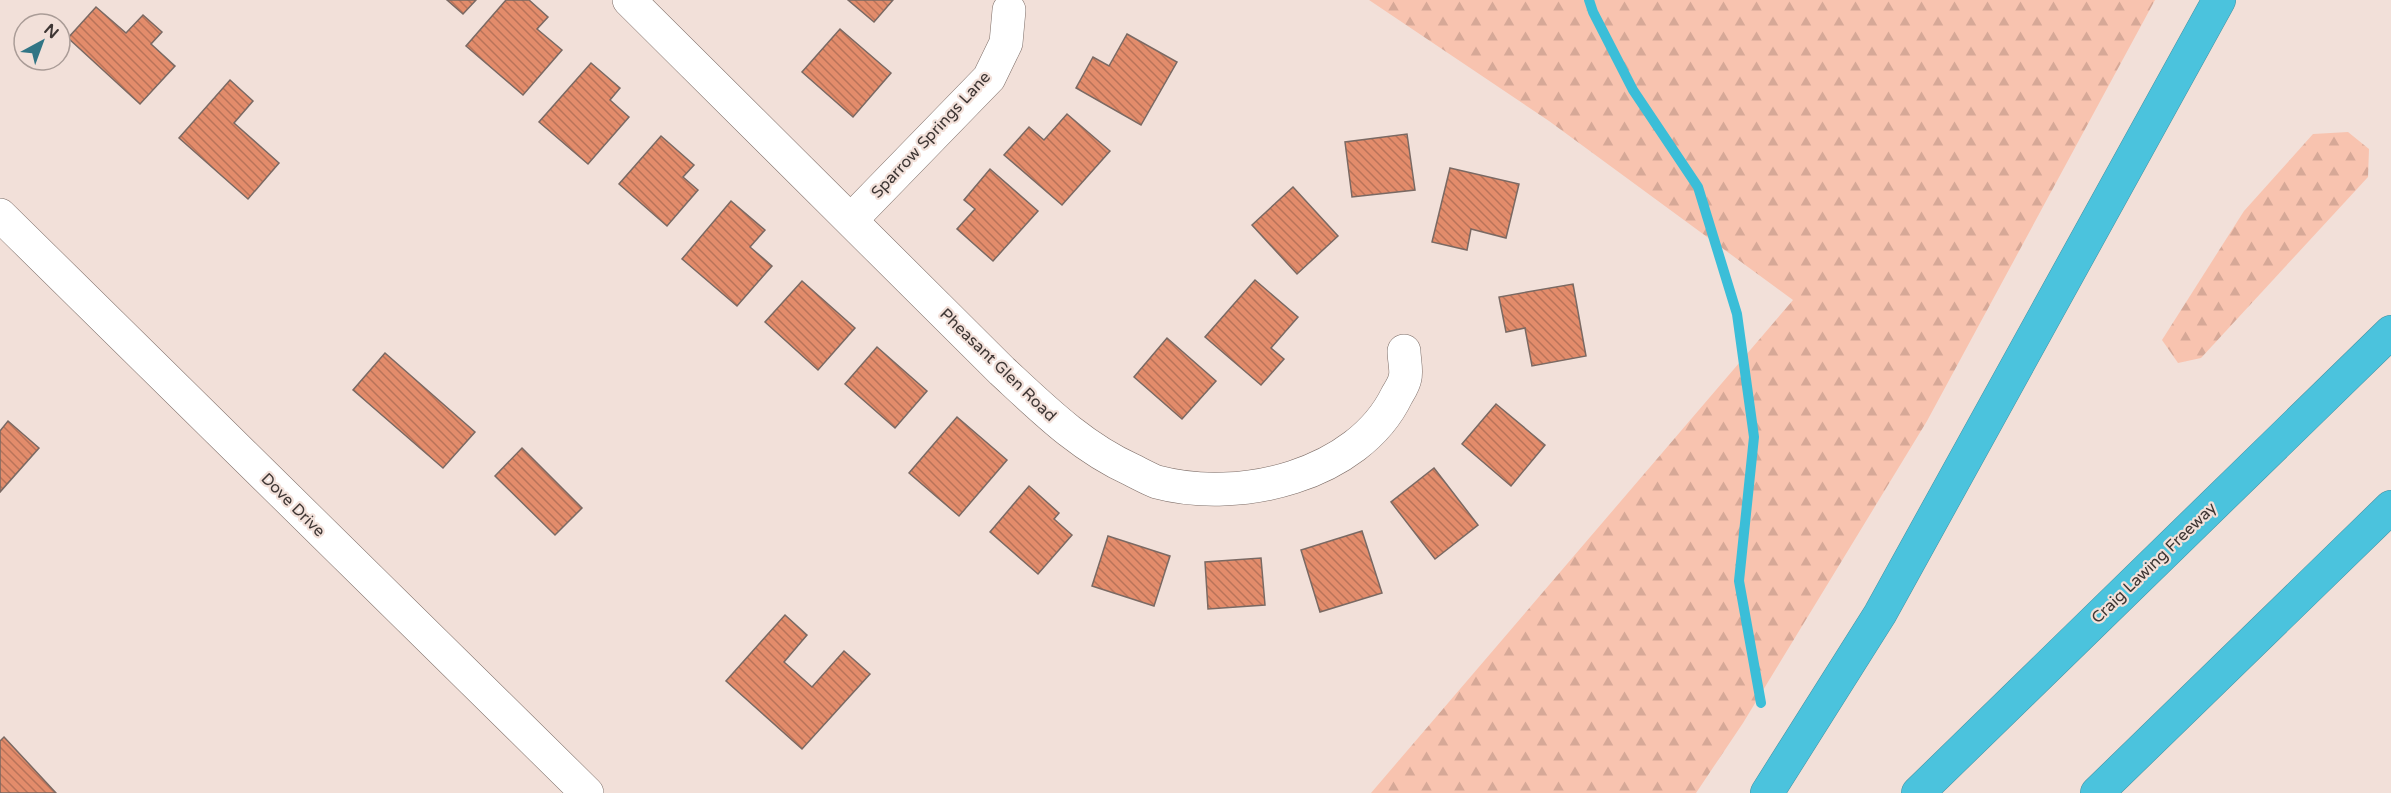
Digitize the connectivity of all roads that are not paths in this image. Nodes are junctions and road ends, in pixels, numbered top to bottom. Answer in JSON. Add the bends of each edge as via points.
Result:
{"nodes":[{"id":1,"x":629,"y":0,"type":"edge"},
{"id":2,"x":2219,"y":0,"type":"edge"},
{"id":3,"x":1009,"y":10,"type":"dead end"},
{"id":4,"x":0,"y":215,"type":"edge"},
{"id":5,"x":851,"y":220,"type":"junction"},
{"id":6,"x":2391,"y":332,"type":"edge"},
{"id":7,"x":1404,"y":351,"type":"dead end"},
{"id":8,"x":2391,"y":507,"type":"edge"},
{"id":9,"x":587,"y":793,"type":"edge"},
{"id":10,"x":1767,"y":793,"type":"edge"},
{"id":11,"x":1918,"y":793,"type":"edge"},
{"id":12,"x":2097,"y":793,"type":"edge"}],
"edges":[{"from":1,"to":5,"type":"street","name":"Pheasant Glen Road"},
{"from":2,"to":10,"type":"highway","via":[[1886,604]]},
{"from":3,"to":5,"type":"street","name":"Sparrow Springs Lane","via":[[1006,43],[989,78]]},
{"from":4,"to":9,"type":"street","name":"Dove Drive"},
{"from":5,"to":7,"type":"street","name":"Pheasant Glen Road","via":[[1063,428],[1109,460],[1156,482],[1209,490],[1255,486],[1300,475],[1338,459],[1368,436],[1389,411],[1406,377]]},
{"from":6,"to":11,"type":"highway","name":"Craig Lawing Freeway"},
{"from":8,"to":12,"type":"highway"}]}
